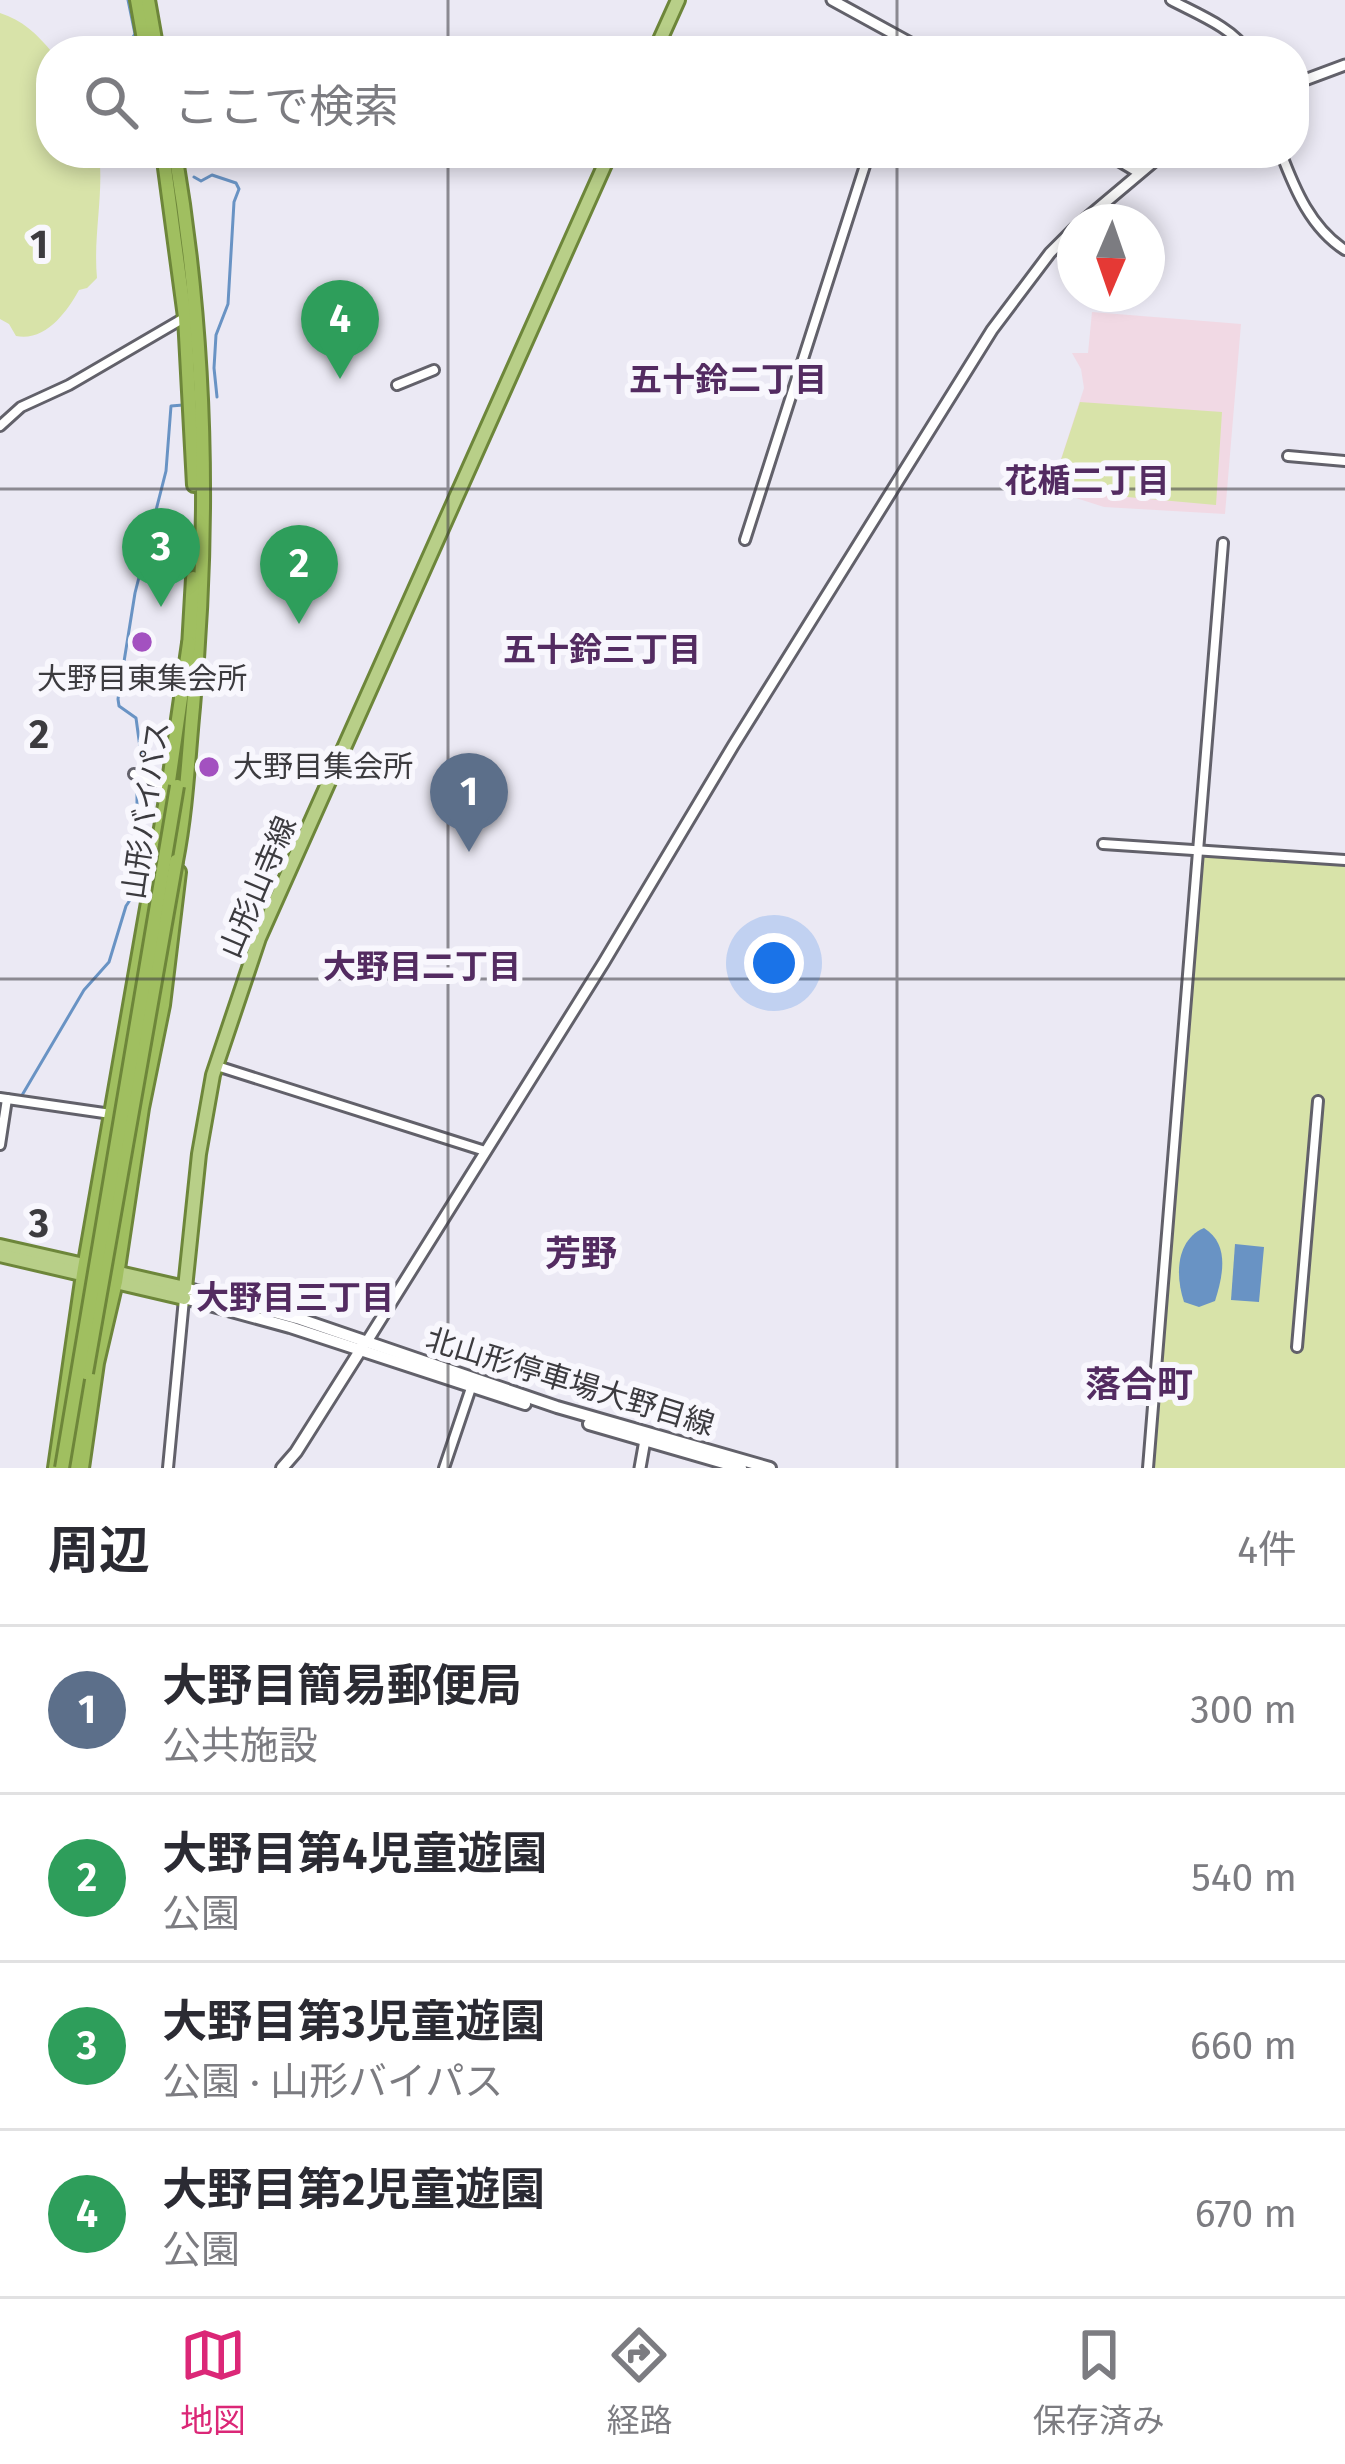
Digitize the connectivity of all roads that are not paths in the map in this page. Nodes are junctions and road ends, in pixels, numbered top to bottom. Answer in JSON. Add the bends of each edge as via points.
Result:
{"nodes":[{"id":1,"x":137,"y":0,"type":"edge"},
{"id":2,"x":148,"y":0,"type":"edge"},
{"id":3,"x":678,"y":0,"type":"edge"},
{"id":4,"x":832,"y":0,"type":"edge"},
{"id":5,"x":1171,"y":0,"type":"edge"},
{"id":6,"x":143,"y":36,"type":"edge"},
{"id":7,"x":154,"y":36,"type":"edge"},
{"id":8,"x":662,"y":36,"type":"edge"},
{"id":9,"x":888,"y":36,"type":"edge"},
{"id":10,"x":1234,"y":36,"type":"edge"},
{"id":11,"x":1345,"y":65,"type":"edge"},
{"id":12,"x":1309,"y":78,"type":"edge"},
{"id":13,"x":165,"y":168,"type":"edge"},
{"id":14,"x":178,"y":168,"type":"edge"},
{"id":15,"x":603,"y":168,"type":"edge"},
{"id":16,"x":864,"y":168,"type":"edge"},
{"id":17,"x":1131,"y":168,"type":"edge"},
{"id":18,"x":1143,"y":168,"type":"edge"},
{"id":19,"x":1288,"y":168,"type":"edge"},
{"id":20,"x":1138,"y":172,"type":"junction"},
{"id":21,"x":1102,"y":204,"type":"edge"},
{"id":22,"x":1057,"y":246,"type":"edge"},
{"id":23,"x":1345,"y":250,"type":"edge"},
{"id":24,"x":184,"y":317,"type":"junction"},
{"id":25,"x":434,"y":370,"type":"dead end"},
{"id":26,"x":398,"y":385,"type":"dead end"},
{"id":27,"x":0,"y":426,"type":"edge"},
{"id":28,"x":1288,"y":456,"type":"dead end"},
{"id":29,"x":1345,"y":461,"type":"edge"},
{"id":30,"x":745,"y":540,"type":"dead end"},
{"id":31,"x":1223,"y":543,"type":"dead end"},
{"id":32,"x":139,"y":776,"type":"dead end"},
{"id":33,"x":172,"y":787,"type":"junction"},
{"id":34,"x":184,"y":823,"type":"junction"},
{"id":35,"x":1103,"y":844,"type":"dead end"},
{"id":36,"x":1198,"y":850,"type":"junction"},
{"id":37,"x":1345,"y":860,"type":"edge"},
{"id":38,"x":217,"y":1066,"type":"junction"},
{"id":39,"x":3,"y":1098,"type":"edge"},
{"id":40,"x":1318,"y":1101,"type":"dead end"},
{"id":41,"x":112,"y":1115,"type":"junction"},
{"id":42,"x":0,"y":1145,"type":"edge"},
{"id":43,"x":485,"y":1151,"type":"junction"},
{"id":44,"x":0,"y":1246,"type":"edge"},
{"id":45,"x":0,"y":1256,"type":"edge"},
{"id":46,"x":84,"y":1269,"type":"junction"},
{"id":47,"x":117,"y":1277,"type":"junction"},
{"id":48,"x":185,"y":1293,"type":"junction"},
{"id":49,"x":363,"y":1346,"type":"junction"},
{"id":50,"x":1297,"y":1347,"type":"dead end"},
{"id":51,"x":471,"y":1388,"type":"junction"},
{"id":52,"x":645,"y":1440,"type":"junction"},
{"id":53,"x":58,"y":1468,"type":"edge"},
{"id":54,"x":78,"y":1468,"type":"edge"},
{"id":55,"x":168,"y":1468,"type":"edge"},
{"id":56,"x":282,"y":1468,"type":"edge"},
{"id":57,"x":444,"y":1468,"type":"edge"},
{"id":58,"x":640,"y":1468,"type":"edge"},
{"id":59,"x":741,"y":1468,"type":"edge"},
{"id":60,"x":770,"y":1468,"type":"edge"},
{"id":61,"x":1148,"y":1468,"type":"edge"}],
"edges":[{"from":1,"to":6,"type":"highway"},
{"from":2,"to":7,"type":"highway"},
{"from":3,"to":8,"type":"main road"},
{"from":4,"to":9,"type":"street"},
{"from":5,"to":10,"type":"street"},
{"from":11,"to":12,"type":"street"},
{"from":13,"to":24,"type":"highway","name":"山形バイパス"},
{"from":14,"to":34,"type":"highway","name":"山形バイパス","via":[[198,345],[203,524]]},
{"from":15,"to":38,"type":"main road","name":"山形山寺線","via":[[259,938]]},
{"from":16,"to":30,"type":"street"},
{"from":17,"to":20,"type":"street"},
{"from":18,"to":20,"type":"street"},
{"from":19,"to":23,"type":"street","via":[[1326,238]]},
{"from":20,"to":21,"type":"street"},
{"from":22,"to":43,"type":"street","via":[[992,330]]},
{"from":24,"to":27,"type":"street","via":[[21,406]]},
{"from":24,"to":33,"type":"highway","name":"山形バイパス","via":[[196,526]]},
{"from":25,"to":26,"type":"street"},
{"from":28,"to":29,"type":"street"},
{"from":31,"to":36,"type":"street"},
{"from":32,"to":33,"type":"street"},
{"from":33,"to":41,"type":"highway"},
{"from":33,"to":53,"type":"highway","name":"山形バイパス","bridge":true},
{"from":34,"to":47,"type":"highway"},
{"from":34,"to":54,"type":"highway","name":"山形バイパス","bridge":true,"via":[[86,1373]]},
{"from":35,"to":36,"type":"street"},
{"from":36,"to":37,"type":"street"},
{"from":36,"to":61,"type":"street"},
{"from":38,"to":43,"type":"street"},
{"from":38,"to":48,"type":"main road","name":"山形山寺線"},
{"from":39,"to":41,"type":"street"},
{"from":39,"to":42,"type":"street"},
{"from":40,"to":50,"type":"street"},
{"from":41,"to":46,"type":"highway"},
{"from":43,"to":49,"type":"street"},
{"from":44,"to":46,"type":"main road"},
{"from":45,"to":46,"type":"main road"},
{"from":46,"to":47,"type":"main road"},
{"from":46,"to":53,"type":"highway"},
{"from":47,"to":48,"type":"main road"},
{"from":47,"to":54,"type":"highway"},
{"from":48,"to":49,"type":"main road","via":[[300,1319]]},
{"from":48,"to":55,"type":"street"},
{"from":49,"to":51,"type":"main road","name":"北山形停車場大野目線"},
{"from":49,"to":56,"type":"main road"},
{"from":49,"to":60,"type":"main road","name":"北山形停車場大野目線"},
{"from":51,"to":52,"type":"main road","name":"北山形停車場大野目線"},
{"from":51,"to":57,"type":"street"},
{"from":52,"to":58,"type":"street"},
{"from":52,"to":59,"type":"main road","name":"北山形停車場大野目線"}]}
